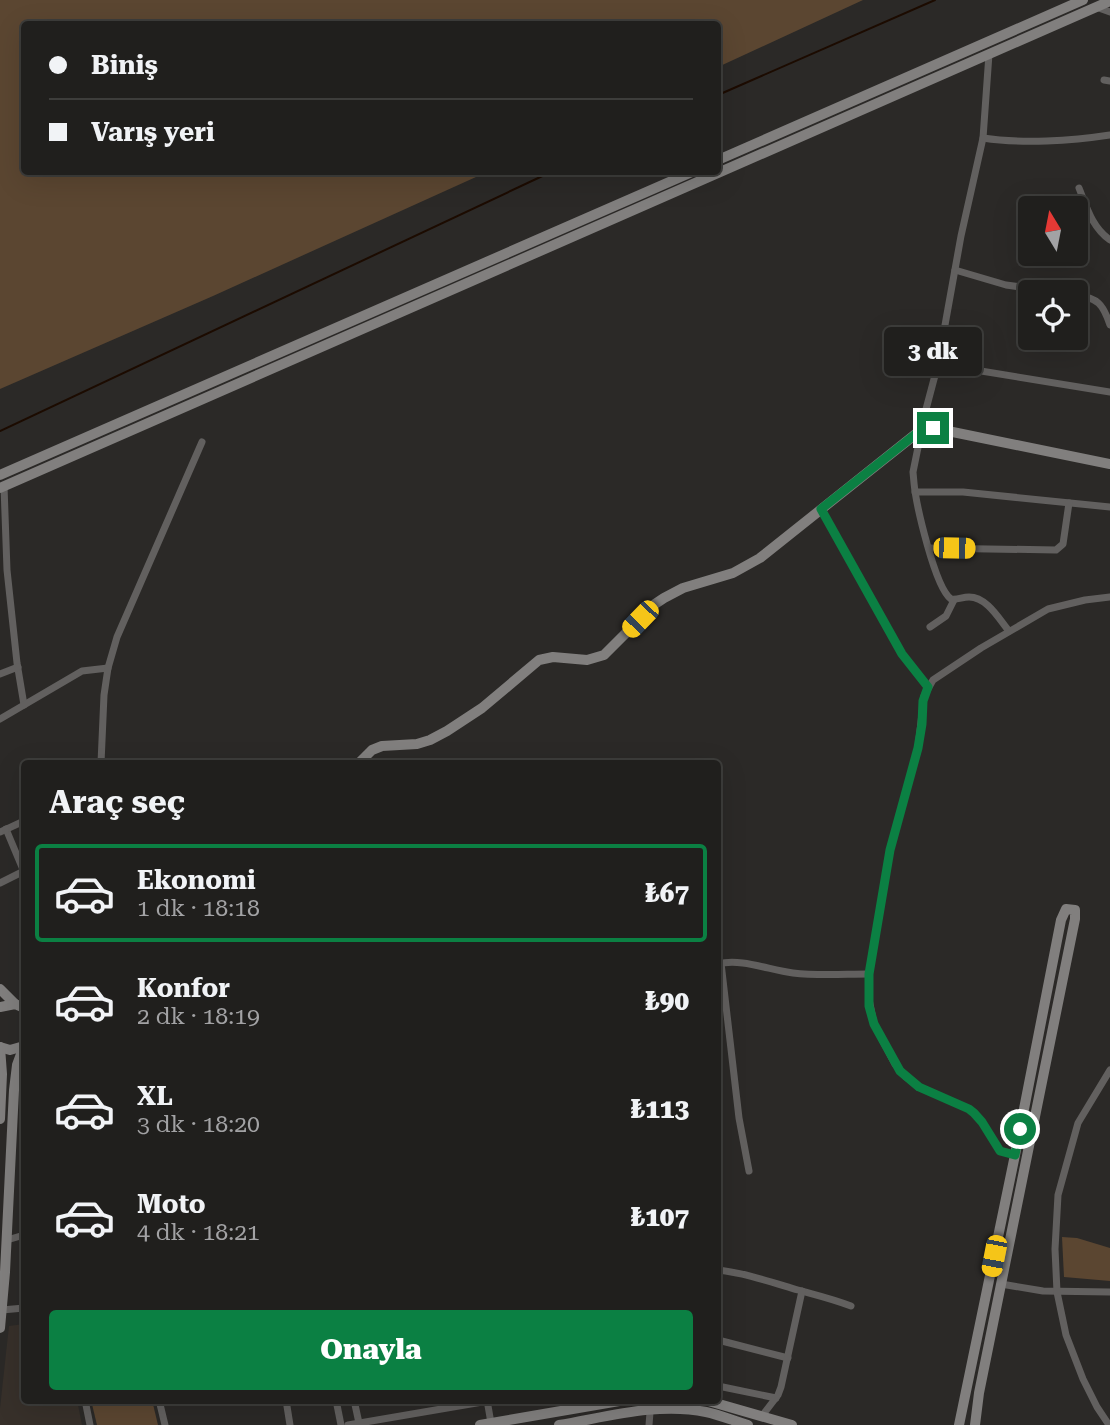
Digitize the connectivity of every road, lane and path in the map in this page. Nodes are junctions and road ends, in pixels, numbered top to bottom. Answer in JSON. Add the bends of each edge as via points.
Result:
{"nodes":[{"id":1,"x":1083,"y":0,"type":"edge"},
{"id":2,"x":1110,"y":1,"type":"edge"},
{"id":3,"x":1096,"y":6,"type":"junction"},
{"id":4,"x":1110,"y":12,"type":"edge"},
{"id":5,"x":989,"y":54,"type":"junction"},
{"id":6,"x":1110,"y":135,"type":"edge"},
{"id":7,"x":983,"y":138,"type":"junction"},
{"id":8,"x":721,"y":159,"type":"edge"},
{"id":9,"x":721,"y":172,"type":"edge"},
{"id":10,"x":685,"y":175,"type":"edge"},
{"id":11,"x":713,"y":175,"type":"edge"},
{"id":12,"x":1079,"y":188,"type":"dead end"},
{"id":13,"x":1110,"y":240,"type":"edge"},
{"id":14,"x":954,"y":270,"type":"junction"},
{"id":15,"x":1018,"y":287,"type":"edge"},
{"id":16,"x":1088,"y":297,"type":"edge"},
{"id":17,"x":1110,"y":324,"type":"edge"},
{"id":18,"x":938,"y":364,"type":"junction"},
{"id":19,"x":1110,"y":391,"type":"edge"},
{"id":20,"x":922,"y":430,"type":"junction"},
{"id":21,"x":202,"y":442,"type":"dead end"},
{"id":22,"x":1110,"y":464,"type":"edge"},
{"id":23,"x":0,"y":475,"type":"edge"},
{"id":24,"x":2,"y":487,"type":"edge"},
{"id":25,"x":915,"y":492,"type":"junction"},
{"id":26,"x":1069,"y":503,"type":"junction"},
{"id":27,"x":1110,"y":507,"type":"edge"},
{"id":28,"x":821,"y":509,"type":"junction"},
{"id":29,"x":929,"y":548,"type":"junction"},
{"id":30,"x":4,"y":573,"type":"edge"},
{"id":31,"x":1110,"y":597,"type":"edge"},
{"id":32,"x":954,"y":600,"type":"junction"},
{"id":33,"x":930,"y":626,"type":"dead end"},
{"id":34,"x":1009,"y":631,"type":"junction"},
{"id":35,"x":18,"y":667,"type":"junction"},
{"id":36,"x":108,"y":668,"type":"junction"},
{"id":37,"x":0,"y":674,"type":"edge"},
{"id":38,"x":928,"y":687,"type":"junction"},
{"id":39,"x":24,"y":705,"type":"junction"},
{"id":40,"x":0,"y":719,"type":"edge"},
{"id":41,"x":101,"y":760,"type":"edge"},
{"id":42,"x":363,"y":760,"type":"edge"},
{"id":43,"x":21,"y":822,"type":"edge"},
{"id":44,"x":3,"y":830,"type":"edge"},
{"id":45,"x":21,"y":865,"type":"edge"},
{"id":46,"x":21,"y":872,"type":"edge"},
{"id":47,"x":0,"y":883,"type":"edge"},
{"id":48,"x":721,"y":963,"type":"edge"},
{"id":49,"x":869,"y":974,"type":"junction"},
{"id":50,"x":721,"y":978,"type":"edge"},
{"id":51,"x":0,"y":989,"type":"edge"},
{"id":52,"x":20,"y":1006,"type":"edge"},
{"id":53,"x":0,"y":1007,"type":"edge"},
{"id":54,"x":0,"y":1047,"type":"edge"},
{"id":55,"x":21,"y":1047,"type":"edge"},
{"id":56,"x":21,"y":1054,"type":"edge"},
{"id":57,"x":1110,"y":1070,"type":"edge"},
{"id":58,"x":0,"y":1119,"type":"edge"},
{"id":59,"x":1015,"y":1155,"type":"junction"},
{"id":60,"x":749,"y":1171,"type":"dead end"},
{"id":61,"x":21,"y":1237,"type":"edge"},
{"id":62,"x":7,"y":1240,"type":"junction"},
{"id":63,"x":721,"y":1271,"type":"edge"},
{"id":64,"x":1001,"y":1284,"type":"junction"},
{"id":65,"x":802,"y":1291,"type":"junction"},
{"id":66,"x":1057,"y":1292,"type":"junction"},
{"id":67,"x":1110,"y":1292,"type":"edge"},
{"id":68,"x":851,"y":1306,"type":"dead end"},
{"id":69,"x":21,"y":1308,"type":"edge"},
{"id":70,"x":2,"y":1310,"type":"junction"},
{"id":71,"x":0,"y":1328,"type":"edge"},
{"id":72,"x":721,"y":1341,"type":"edge"},
{"id":73,"x":788,"y":1358,"type":"junction"},
{"id":74,"x":721,"y":1387,"type":"edge"},
{"id":75,"x":776,"y":1398,"type":"junction"},
{"id":76,"x":86,"y":1404,"type":"edge"},
{"id":77,"x":160,"y":1404,"type":"edge"},
{"id":78,"x":287,"y":1404,"type":"edge"},
{"id":79,"x":337,"y":1404,"type":"edge"},
{"id":80,"x":355,"y":1404,"type":"edge"},
{"id":81,"x":466,"y":1404,"type":"edge"},
{"id":82,"x":488,"y":1404,"type":"edge"},
{"id":83,"x":602,"y":1404,"type":"edge"},
{"id":84,"x":719,"y":1404,"type":"edge"},
{"id":85,"x":651,"y":1405,"type":"edge"},
{"id":86,"x":762,"y":1416,"type":"junction"},
{"id":87,"x":359,"y":1423,"type":"edge"},
{"id":88,"x":485,"y":1424,"type":"edge"},
{"id":89,"x":90,"y":1425,"type":"edge"},
{"id":90,"x":165,"y":1425,"type":"edge"},
{"id":91,"x":290,"y":1425,"type":"edge"},
{"id":92,"x":341,"y":1425,"type":"edge"},
{"id":93,"x":348,"y":1425,"type":"edge"},
{"id":94,"x":559,"y":1425,"type":"edge"},
{"id":95,"x":649,"y":1425,"type":"edge"},
{"id":96,"x":748,"y":1425,"type":"edge"},
{"id":97,"x":792,"y":1425,"type":"edge"},
{"id":98,"x":959,"y":1425,"type":"edge"},
{"id":99,"x":975,"y":1425,"type":"edge"},
{"id":100,"x":1109,"y":1425,"type":"edge"}],
"edges":[{"from":1,"to":8,"type":"street"},
{"from":2,"to":3,"type":"street"},
{"from":3,"to":4,"type":"street"},
{"from":3,"to":5,"type":"street"},
{"from":5,"to":7,"type":"street"},
{"from":5,"to":9,"type":"street"},
{"from":6,"to":7,"type":"street"},
{"from":7,"to":14,"type":"street"},
{"from":10,"to":23,"type":"street"},
{"from":11,"to":24,"type":"street"},
{"from":12,"to":13,"type":"street","via":[[1092,221]]},
{"from":14,"to":15,"type":"street"},
{"from":14,"to":18,"type":"street"},
{"from":16,"to":17,"type":"street","via":[[1100,304]]},
{"from":18,"to":19,"type":"street"},
{"from":18,"to":20,"type":"street"},
{"from":20,"to":22,"type":"street","via":[[939,429]]},
{"from":20,"to":25,"type":"street","via":[[913,472]]},
{"from":20,"to":28,"type":"street"},
{"from":21,"to":36,"type":"street","via":[[117,637]]},
{"from":24,"to":30,"type":"street"},
{"from":25,"to":26,"type":"street"},
{"from":25,"to":29,"type":"street"},
{"from":26,"to":27,"type":"street"},
{"from":26,"to":29,"type":"street","via":[[1063,544],[1056,550]]},
{"from":28,"to":38,"type":"street","via":[[902,654]]},
{"from":28,"to":42,"type":"street","via":[[750,564],[683,588],[655,604],[604,655],[587,660],[539,660],[447,731],[417,744],[377,748]]},
{"from":29,"to":32,"type":"street","via":[[944,593]]},
{"from":30,"to":35,"type":"street"},
{"from":31,"to":34,"type":"street","via":[[1048,609]]},
{"from":32,"to":33,"type":"street","via":[[946,617]]},
{"from":32,"to":34,"type":"street","via":[[981,600]]},
{"from":34,"to":38,"type":"street"},
{"from":35,"to":37,"type":"street"},
{"from":35,"to":39,"type":"street"},
{"from":36,"to":39,"type":"street","via":[[82,671]]},
{"from":36,"to":41,"type":"street"},
{"from":38,"to":49,"type":"street","via":[[918,748],[890,850]]},
{"from":39,"to":40,"type":"street"},
{"from":43,"to":44,"type":"street"},
{"from":44,"to":45,"type":"street"},
{"from":46,"to":47,"type":"street"},
{"from":48,"to":49,"type":"street","via":[[806,974]]},
{"from":49,"to":59,"type":"street","via":[[871,1015],[900,1071],[919,1087],[969,1109],[1000,1151]]},
{"from":50,"to":60,"type":"street"},
{"from":51,"to":52,"type":"street"},
{"from":52,"to":53,"type":"street"},
{"from":54,"to":55,"type":"street"},
{"from":54,"to":58,"type":"street"},
{"from":56,"to":62,"type":"street","via":[[13,1090]]},
{"from":57,"to":66,"type":"street","via":[[1078,1123],[1058,1195]]},
{"from":59,"to":64,"type":"street","via":[[1061,920],[1066,909],[1074,910]]},
{"from":59,"to":98,"type":"street"},
{"from":61,"to":62,"type":"street"},
{"from":62,"to":70,"type":"street"},
{"from":63,"to":65,"type":"street"},
{"from":64,"to":66,"type":"street"},
{"from":64,"to":99,"type":"street"},
{"from":65,"to":68,"type":"street"},
{"from":65,"to":73,"type":"street"},
{"from":66,"to":67,"type":"street"},
{"from":66,"to":100,"type":"street","via":[[1076,1364]]},
{"from":69,"to":70,"type":"street"},
{"from":70,"to":71,"type":"street"},
{"from":72,"to":73,"type":"street"},
{"from":73,"to":75,"type":"street"},
{"from":74,"to":75,"type":"street"},
{"from":75,"to":86,"type":"street"},
{"from":76,"to":89,"type":"street"},
{"from":77,"to":90,"type":"street"},
{"from":78,"to":91,"type":"street"},
{"from":79,"to":92,"type":"street"},
{"from":80,"to":87,"type":"street"},
{"from":81,"to":87,"type":"street"},
{"from":82,"to":88,"type":"street"},
{"from":83,"to":88,"type":"street"},
{"from":84,"to":86,"type":"street"},
{"from":85,"to":94,"type":"street"},
{"from":85,"to":95,"type":"street"},
{"from":85,"to":96,"type":"street","via":[[700,1411]]},
{"from":86,"to":97,"type":"street"},
{"from":87,"to":93,"type":"street"}]}
